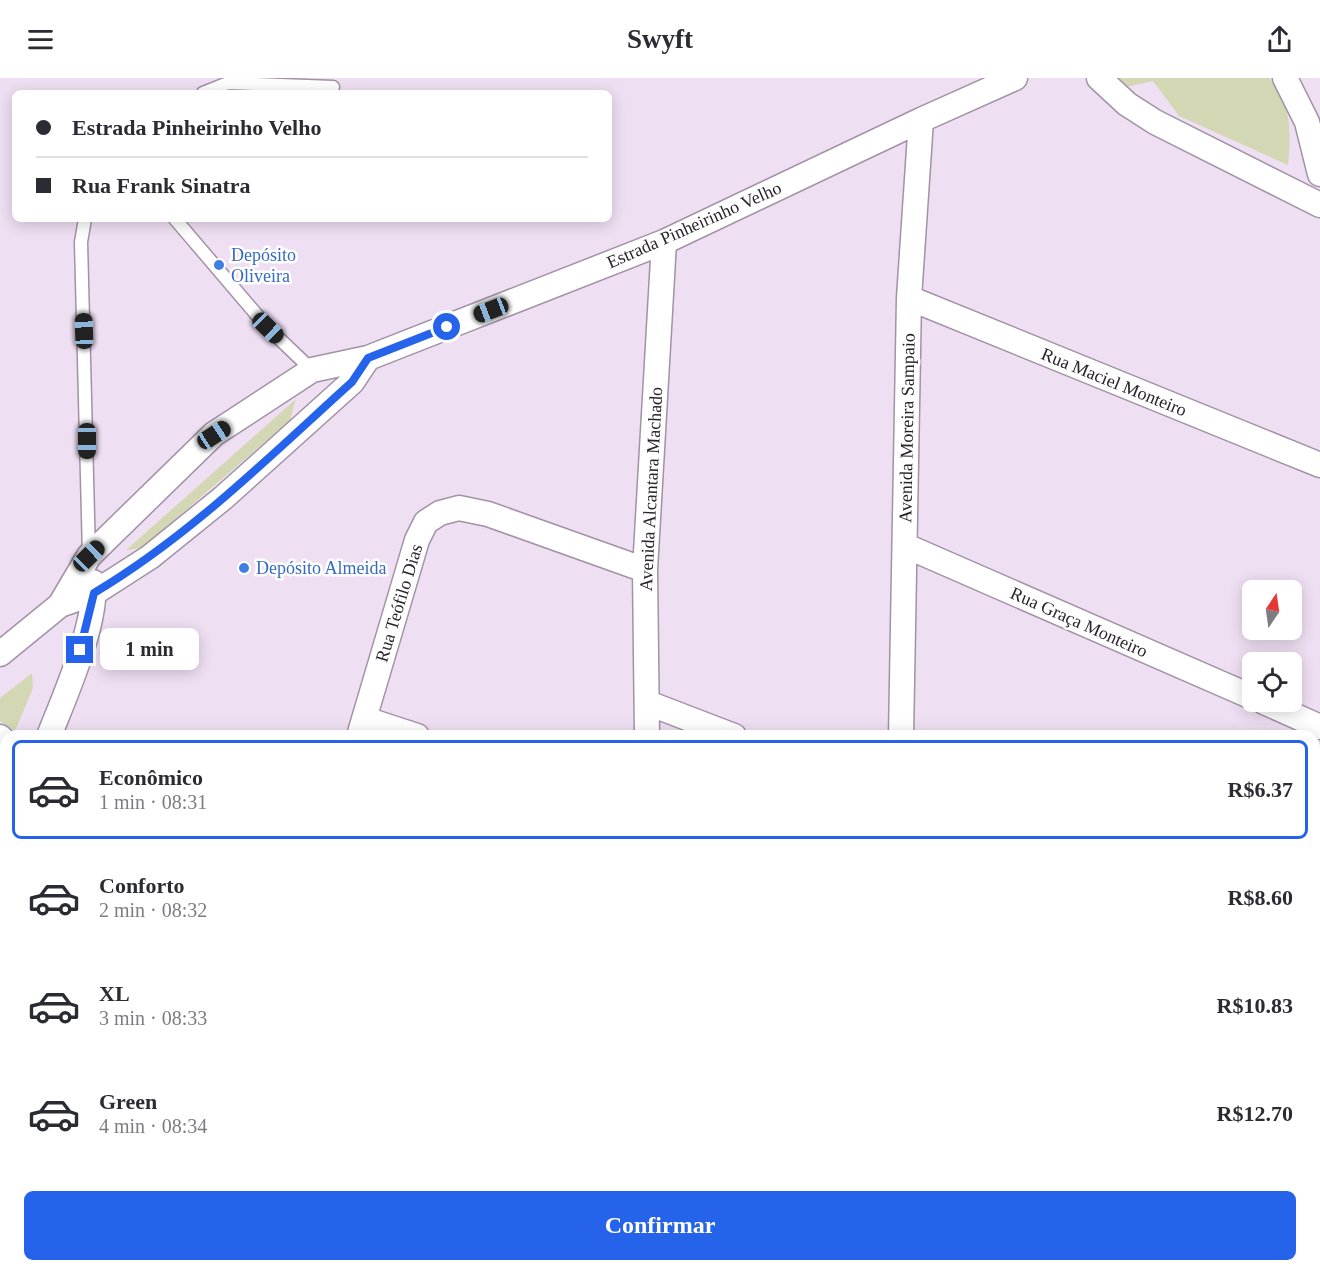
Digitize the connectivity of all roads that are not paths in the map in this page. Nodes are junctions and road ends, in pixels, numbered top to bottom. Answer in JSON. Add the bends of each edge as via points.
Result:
{"nodes":[{"id":1,"x":1015,"y":78,"type":"edge"},
{"id":2,"x":1099,"y":78,"type":"edge"},
{"id":3,"x":1285,"y":78,"type":"edge"},
{"id":4,"x":333,"y":87,"type":"dead end"},
{"id":5,"x":210,"y":90,"type":"edge"},
{"id":6,"x":921,"y":120,"type":"junction"},
{"id":7,"x":1320,"y":174,"type":"edge"},
{"id":8,"x":1320,"y":205,"type":"edge"},
{"id":9,"x":84,"y":222,"type":"edge"},
{"id":10,"x":178,"y":222,"type":"edge"},
{"id":11,"x":664,"y":242,"type":"junction"},
{"id":12,"x":909,"y":298,"type":"junction"},
{"id":13,"x":368,"y":358,"type":"junction"},
{"id":14,"x":312,"y":370,"type":"junction"},
{"id":15,"x":1320,"y":465,"type":"edge"},
{"id":16,"x":906,"y":546,"type":"junction"},
{"id":17,"x":89,"y":556,"type":"junction"},
{"id":18,"x":645,"y":570,"type":"junction"},
{"id":19,"x":94,"y":593,"type":"junction"},
{"id":20,"x":60,"y":604,"type":"junction"},
{"id":21,"x":0,"y":654,"type":"edge"},
{"id":22,"x":1242,"y":693,"type":"edge"},
{"id":23,"x":648,"y":704,"type":"junction"},
{"id":24,"x":1286,"y":712,"type":"edge"},
{"id":25,"x":1320,"y":727,"type":"edge"},
{"id":26,"x":362,"y":728,"type":"edge"},
{"id":27,"x":51,"y":730,"type":"edge"},
{"id":28,"x":647,"y":730,"type":"edge"},
{"id":29,"x":718,"y":730,"type":"edge"},
{"id":30,"x":901,"y":730,"type":"edge"}],
"edges":[{"from":1,"to":6,"type":"street","name":"Estrada Pinheirinho Velho"},
{"from":2,"to":8,"type":"street","via":[[1155,123]]},
{"from":3,"to":7,"type":"street","via":[[1307,122]]},
{"from":4,"to":5,"type":"lane","via":[[228,83]]},
{"from":6,"to":11,"type":"street","name":"Estrada Pinheirinho Velho"},
{"from":6,"to":12,"type":"street","name":"Avenida Moreira Sampaio"},
{"from":9,"to":17,"type":"lane","via":[[81,242]]},
{"from":10,"to":14,"type":"lane","via":[[268,328]]},
{"from":11,"to":13,"type":"street","name":"Estrada Pinheirinho Velho"},
{"from":11,"to":18,"type":"street","name":"Avenida Alcantara Machado"},
{"from":12,"to":15,"type":"street","name":"Rua Maciel Monteiro"},
{"from":12,"to":16,"type":"street","name":"Avenida Moreira Sampaio"},
{"from":13,"to":14,"type":"street","name":"Estrada Pinheirinho Velho"},
{"from":13,"to":19,"type":"street","name":"Estrada Pinheirinho Velho","via":[[352,382],[223,498],[150,557]]},
{"from":14,"to":17,"type":"street","name":"Estrada Pinheirinho Velho","via":[[214,435]]},
{"from":16,"to":22,"type":"street","name":"Rua Graça Monteiro"},
{"from":16,"to":30,"type":"street","name":"Avenida Moreira Sampaio"},
{"from":17,"to":19,"type":"street"},
{"from":17,"to":20,"type":"street","name":"Estrada Pinheirinho Velho"},
{"from":18,"to":23,"type":"street","name":"Avenida Alcantara Machado"},
{"from":18,"to":26,"type":"street","name":"Rua Teófilo Dias","via":[[488,514],[459,508],[440,513],[426,522],[417,540]]},
{"from":19,"to":20,"type":"street","name":"Estrada Pinheirinho Velho"},
{"from":19,"to":27,"type":"street","via":[[69,686]]},
{"from":20,"to":21,"type":"street","name":"Estrada Pinheirinho Velho"},
{"from":23,"to":28,"type":"street","name":"Avenida Alcantara Machado"},
{"from":23,"to":29,"type":"street"},
{"from":24,"to":25,"type":"street"}]}
